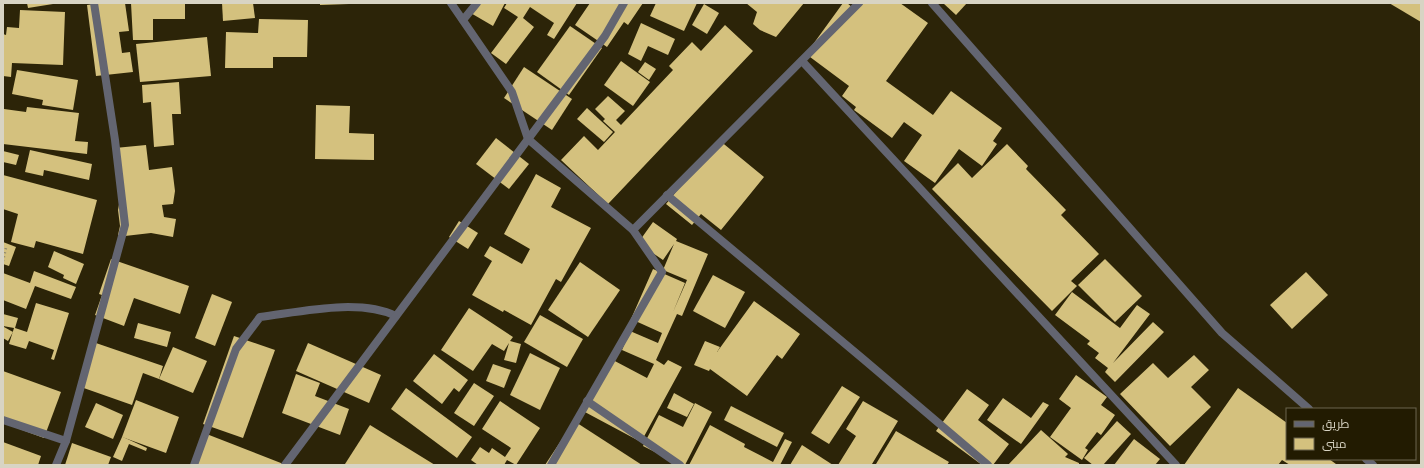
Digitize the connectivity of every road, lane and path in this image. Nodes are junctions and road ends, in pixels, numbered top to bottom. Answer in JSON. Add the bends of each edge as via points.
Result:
{"nodes":[{"id":1,"x":94,"y":3,"type":"edge"},
{"id":2,"x":451,"y":3,"type":"edge"},
{"id":3,"x":477,"y":3,"type":"edge"},
{"id":4,"x":624,"y":3,"type":"edge"},
{"id":5,"x":859,"y":3,"type":"edge"},
{"id":6,"x":932,"y":3,"type":"edge"},
{"id":7,"x":463,"y":20,"type":"junction"},
{"id":8,"x":802,"y":61,"type":"junction"},
{"id":9,"x":528,"y":139,"type":"junction"},
{"id":10,"x":667,"y":196,"type":"junction"},
{"id":11,"x":633,"y":230,"type":"junction"},
{"id":12,"x":6,"y":248,"type":"dead end"},
{"id":13,"x":3,"y":260,"type":"edge"},
{"id":14,"x":396,"y":316,"type":"junction"},
{"id":15,"x":587,"y":401,"type":"junction"},
{"id":16,"x":1308,"y":408,"type":"edge"},
{"id":17,"x":3,"y":420,"type":"edge"},
{"id":18,"x":66,"y":441,"type":"junction"},
{"id":19,"x":56,"y":465,"type":"edge"},
{"id":20,"x":194,"y":465,"type":"edge"},
{"id":21,"x":285,"y":465,"type":"edge"},
{"id":22,"x":551,"y":465,"type":"edge"},
{"id":23,"x":680,"y":465,"type":"edge"},
{"id":24,"x":988,"y":465,"type":"edge"},
{"id":25,"x":1176,"y":465,"type":"edge"}],
"edges":[{"from":1,"to":18,"type":"street","via":[[125,225]]},
{"from":2,"to":7,"type":"street"},
{"from":3,"to":7,"type":"street"},
{"from":4,"to":9,"type":"street","via":[[605,36]]},
{"from":5,"to":8,"type":"street"},
{"from":6,"to":16,"type":"street","via":[[1222,333]]},
{"from":7,"to":9,"type":"street","via":[[512,92]]},
{"from":8,"to":10,"type":"street"},
{"from":8,"to":25,"type":"street"},
{"from":9,"to":11,"type":"street"},
{"from":9,"to":14,"type":"street"},
{"from":10,"to":11,"type":"street"},
{"from":10,"to":24,"type":"street"},
{"from":11,"to":15,"type":"street","via":[[662,272]]},
{"from":12,"to":13,"type":"path"},
{"from":14,"to":20,"type":"street","via":[[386,311],[329,308],[260,317],[236,349]]},
{"from":14,"to":21,"type":"street"},
{"from":15,"to":22,"type":"street"},
{"from":15,"to":23,"type":"street"},
{"from":17,"to":18,"type":"street"},
{"from":18,"to":19,"type":"street"}]}
